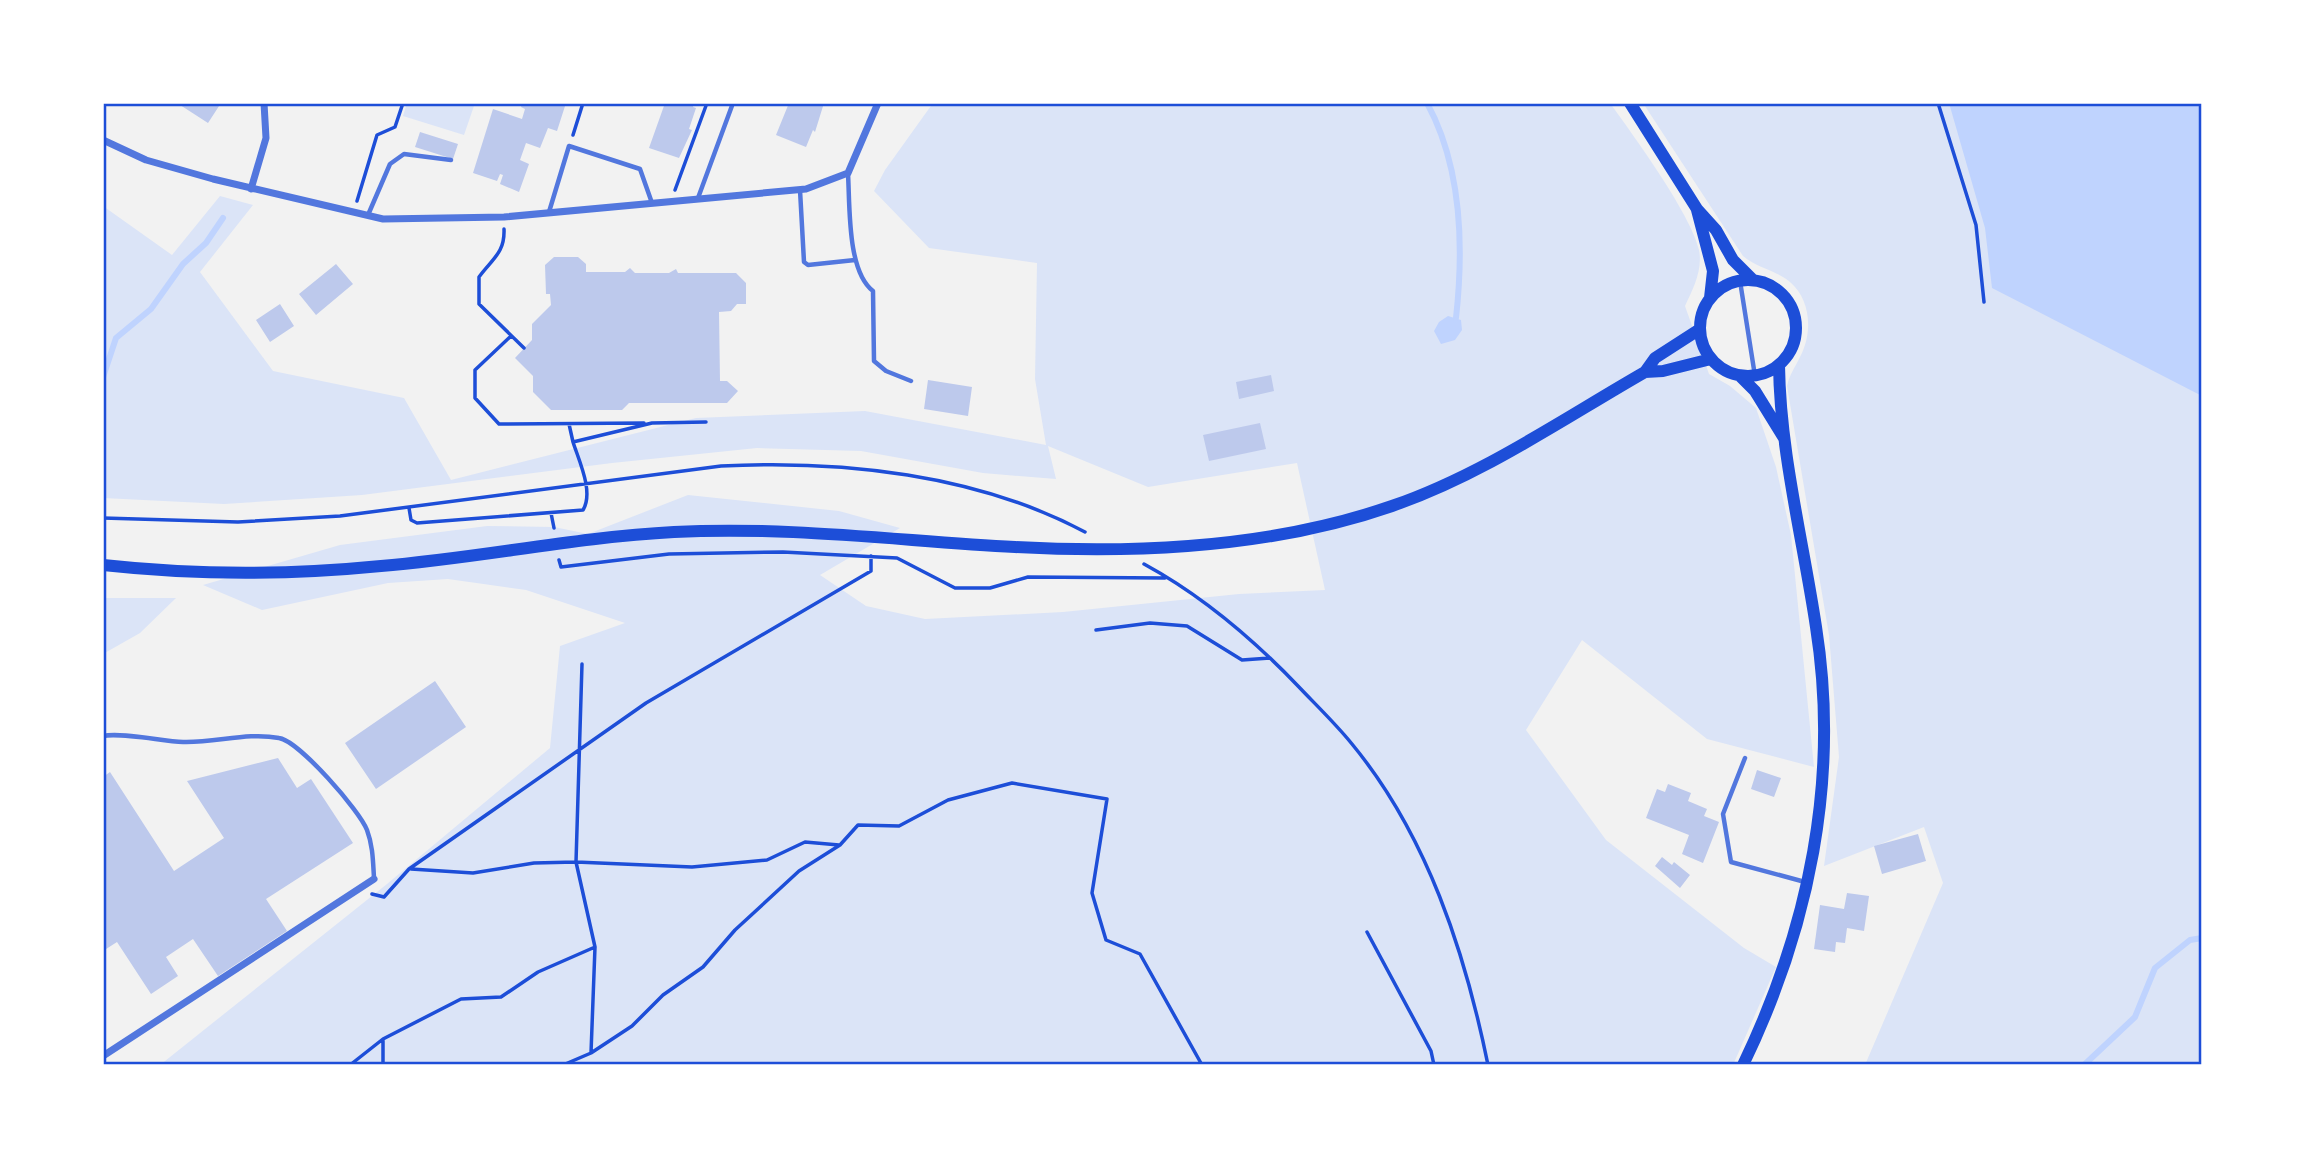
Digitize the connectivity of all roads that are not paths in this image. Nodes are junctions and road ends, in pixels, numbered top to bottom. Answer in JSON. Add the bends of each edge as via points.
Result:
{"nodes":[{"id":1,"x":264,"y":103,"type":"edge"},
{"id":2,"x":733,"y":103,"type":"edge"},
{"id":3,"x":877,"y":103,"type":"edge"},
{"id":4,"x":1630,"y":103,"type":"edge"},
{"id":5,"x":103,"y":140,"type":"edge"},
{"id":6,"x":451,"y":160,"type":"dead end"},
{"id":7,"x":848,"y":173,"type":"junction"},
{"id":8,"x":251,"y":189,"type":"junction"},
{"id":9,"x":800,"y":190,"type":"junction"},
{"id":10,"x":698,"y":198,"type":"junction"},
{"id":11,"x":652,"y":204,"type":"junction"},
{"id":12,"x":1697,"y":209,"type":"junction"},
{"id":13,"x":549,"y":212,"type":"junction"},
{"id":14,"x":368,"y":215,"type":"junction"},
{"id":15,"x":855,"y":260,"type":"junction"},
{"id":16,"x":1747,"y":280,"type":"junction"},
{"id":17,"x":1710,"y":298,"type":"junction"},
{"id":18,"x":1700,"y":329,"type":"junction"},
{"id":19,"x":1710,"y":359,"type":"junction"},
{"id":20,"x":1779,"y":365,"type":"junction"},
{"id":21,"x":1645,"y":372,"type":"junction"},
{"id":22,"x":1740,"y":376,"type":"junction"},
{"id":23,"x":1755,"y":376,"type":"junction"},
{"id":24,"x":911,"y":381,"type":"dead end"},
{"id":25,"x":1784,"y":438,"type":"junction"},
{"id":26,"x":103,"y":565,"type":"edge"},
{"id":27,"x":103,"y":736,"type":"edge"},
{"id":28,"x":1745,"y":758,"type":"dead end"},
{"id":29,"x":374,"y":879,"type":"joint"},
{"id":30,"x":1809,"y":884,"type":"junction"},
{"id":31,"x":103,"y":1056,"type":"edge"},
{"id":32,"x":1743,"y":1065,"type":"edge"}],
"edges":[{"from":1,"to":8,"type":"street","via":[[266,138]]},
{"from":2,"to":10,"type":"lane"},
{"from":3,"to":7,"type":"street"},
{"from":4,"to":12,"type":"main road"},
{"from":5,"to":8,"type":"street","via":[[146,160]]},
{"from":6,"to":14,"type":"lane","via":[[404,154],[390,164]]},
{"from":7,"to":9,"type":"street"},
{"from":7,"to":15,"type":"lane"},
{"from":8,"to":14,"type":"street"},
{"from":9,"to":10,"type":"street"},
{"from":9,"to":15,"type":"lane","via":[[804,262]]},
{"from":10,"to":11,"type":"street"},
{"from":11,"to":13,"type":"street"},
{"from":11,"to":13,"type":"lane","via":[[640,169],[569,146]]},
{"from":12,"to":16,"type":"main road"},
{"from":12,"to":17,"type":"main road","via":[[1713,271]]},
{"from":13,"to":14,"type":"street","via":[[504,217],[383,219]]},
{"from":15,"to":24,"type":"lane","via":[[862,283],[873,291],[874,361]]},
{"from":16,"to":17,"type":"main road","via":[[1724,286]]},
{"from":16,"to":20,"type":"main road","via":[[1774,288],[1794,314],[1792,347]]},
{"from":16,"to":23,"type":"lane"},
{"from":17,"to":18,"type":"main road"},
{"from":18,"to":19,"type":"main road"},
{"from":18,"to":21,"type":"main road","via":[[1655,358]]},
{"from":19,"to":21,"type":"main road"},
{"from":19,"to":22,"type":"main road"},
{"from":20,"to":23,"type":"main road"},
{"from":20,"to":25,"type":"main road"},
{"from":21,"to":26,"type":"main road","via":[[1484,466],[1393,506],[1297,531],[1202,544],[1017,548],[782,530],[671,532],[381,566],[269,572]]},
{"from":22,"to":23,"type":"main road"},
{"from":22,"to":25,"type":"main road","via":[[1755,391]]},
{"from":25,"to":30,"type":"main road","via":[[1817,631],[1822,694],[1822,801]]},
{"from":27,"to":29,"type":"lane","via":[[211,743],[254,735],[284,738],[318,768],[367,828]]},
{"from":28,"to":30,"type":"lane","via":[[1723,814],[1731,862]]},
{"from":29,"to":31,"type":"street"},
{"from":30,"to":32,"type":"main road","via":[[1784,970]]}]}
